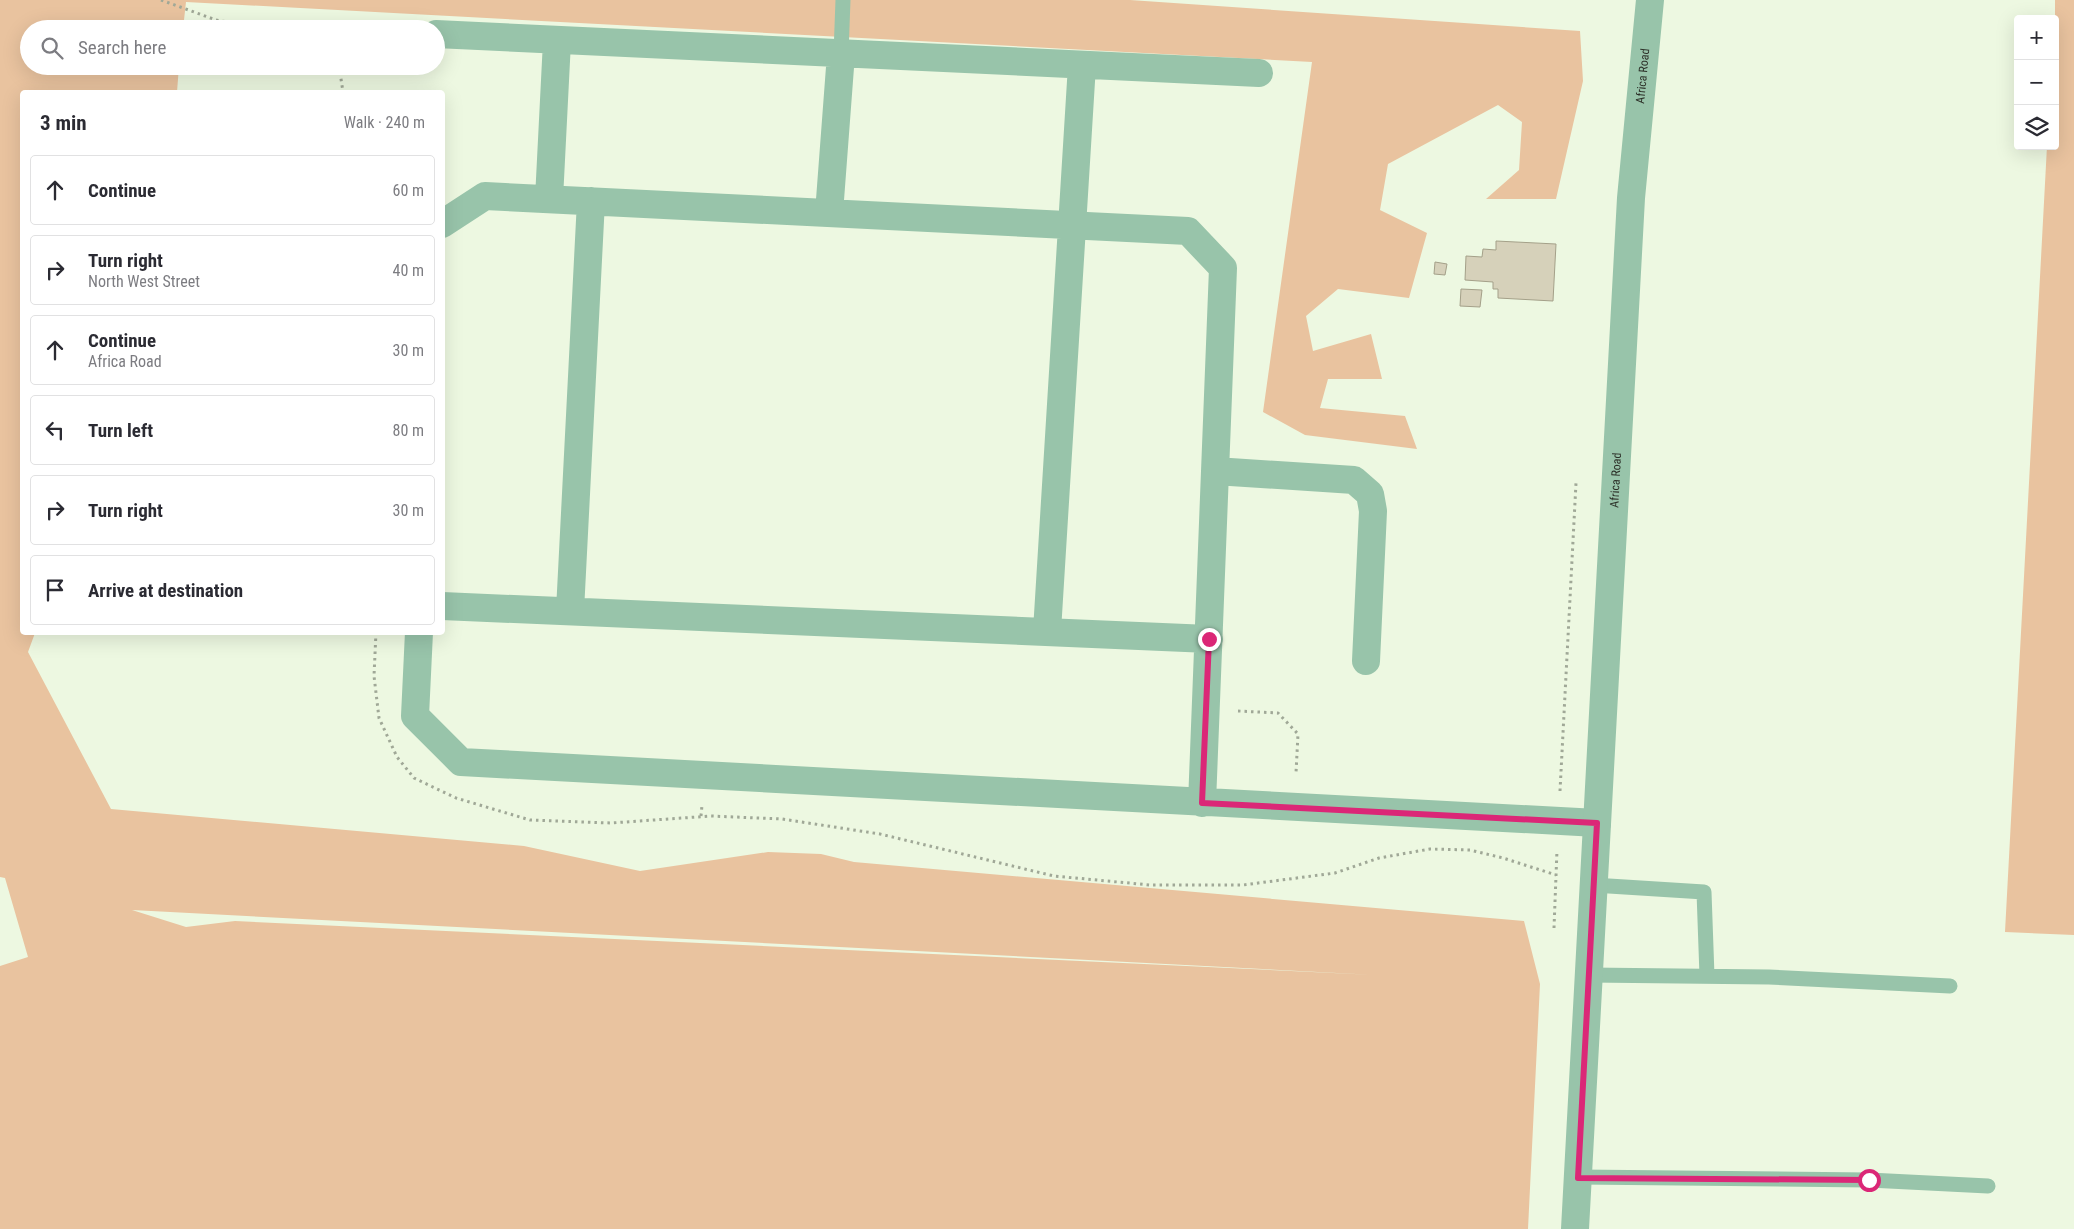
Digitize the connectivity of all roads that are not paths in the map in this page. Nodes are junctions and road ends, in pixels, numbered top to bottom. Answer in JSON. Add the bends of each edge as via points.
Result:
{"nodes":[{"id":1,"x":843,"y":0,"type":"edge"},
{"id":2,"x":1650,"y":0,"type":"edge"},
{"id":3,"x":445,"y":35,"type":"edge"},
{"id":4,"x":557,"y":41,"type":"junction"},
{"id":5,"x":841,"y":54,"type":"junction"},
{"id":6,"x":1082,"y":65,"type":"junction"},
{"id":7,"x":1259,"y":73,"type":"dead end"},
{"id":8,"x":549,"y":199,"type":"junction"},
{"id":9,"x":591,"y":201,"type":"junction"},
{"id":10,"x":829,"y":213,"type":"junction"},
{"id":11,"x":445,"y":222,"type":"edge"},
{"id":12,"x":1072,"y":225,"type":"junction"},
{"id":13,"x":1216,"y":470,"type":"junction"},
{"id":14,"x":445,"y":606,"type":"edge"},
{"id":15,"x":570,"y":611,"type":"junction"},
{"id":16,"x":1047,"y":631,"type":"junction"},
{"id":17,"x":419,"y":635,"type":"edge"},
{"id":18,"x":1209,"y":639,"type":"junction"},
{"id":19,"x":1366,"y":661,"type":"dead end"},
{"id":20,"x":1202,"y":803,"type":"junction"},
{"id":21,"x":1597,"y":823,"type":"junction"},
{"id":22,"x":1593,"y":885,"type":"junction"},
{"id":23,"x":1589,"y":968,"type":"junction"},
{"id":24,"x":1706,"y":976,"type":"junction"},
{"id":25,"x":1950,"y":986,"type":"dead end"},
{"id":26,"x":1578,"y":1178,"type":"junction"},
{"id":27,"x":1988,"y":1186,"type":"dead end"},
{"id":28,"x":1575,"y":1229,"type":"edge"}],
"edges":[{"from":1,"to":5,"type":"lane"},
{"from":2,"to":21,"type":"street","name":"Africa Road","via":[[1632,198]]},
{"from":3,"to":4,"type":"street"},
{"from":4,"to":5,"type":"street"},
{"from":4,"to":8,"type":"street"},
{"from":5,"to":6,"type":"street"},
{"from":5,"to":10,"type":"street"},
{"from":6,"to":7,"type":"street"},
{"from":6,"to":12,"type":"street"},
{"from":8,"to":9,"type":"street"},
{"from":8,"to":11,"type":"street","via":[[486,196]]},
{"from":9,"to":10,"type":"street"},
{"from":9,"to":15,"type":"street"},
{"from":10,"to":12,"type":"street"},
{"from":12,"to":13,"type":"street","via":[[1188,231],[1224,268]]},
{"from":12,"to":16,"type":"street"},
{"from":13,"to":18,"type":"street"},
{"from":13,"to":19,"type":"street","via":[[1354,480],[1370,494],[1373,511]]},
{"from":14,"to":15,"type":"street"},
{"from":15,"to":16,"type":"street"},
{"from":16,"to":18,"type":"street"},
{"from":17,"to":20,"type":"street","via":[[415,716],[461,762]]},
{"from":18,"to":20,"type":"street"},
{"from":20,"to":21,"type":"street"},
{"from":21,"to":22,"type":"street","name":"Africa Road"},
{"from":22,"to":23,"type":"street","name":"Africa Road"},
{"from":22,"to":24,"type":"lane","via":[[1704,892]]},
{"from":23,"to":24,"type":"lane"},
{"from":23,"to":26,"type":"street","name":"Africa Road"},
{"from":24,"to":25,"type":"lane"},
{"from":26,"to":27,"type":"lane","via":[[1869,1180]]},
{"from":26,"to":28,"type":"street","name":"Africa Road"}]}
